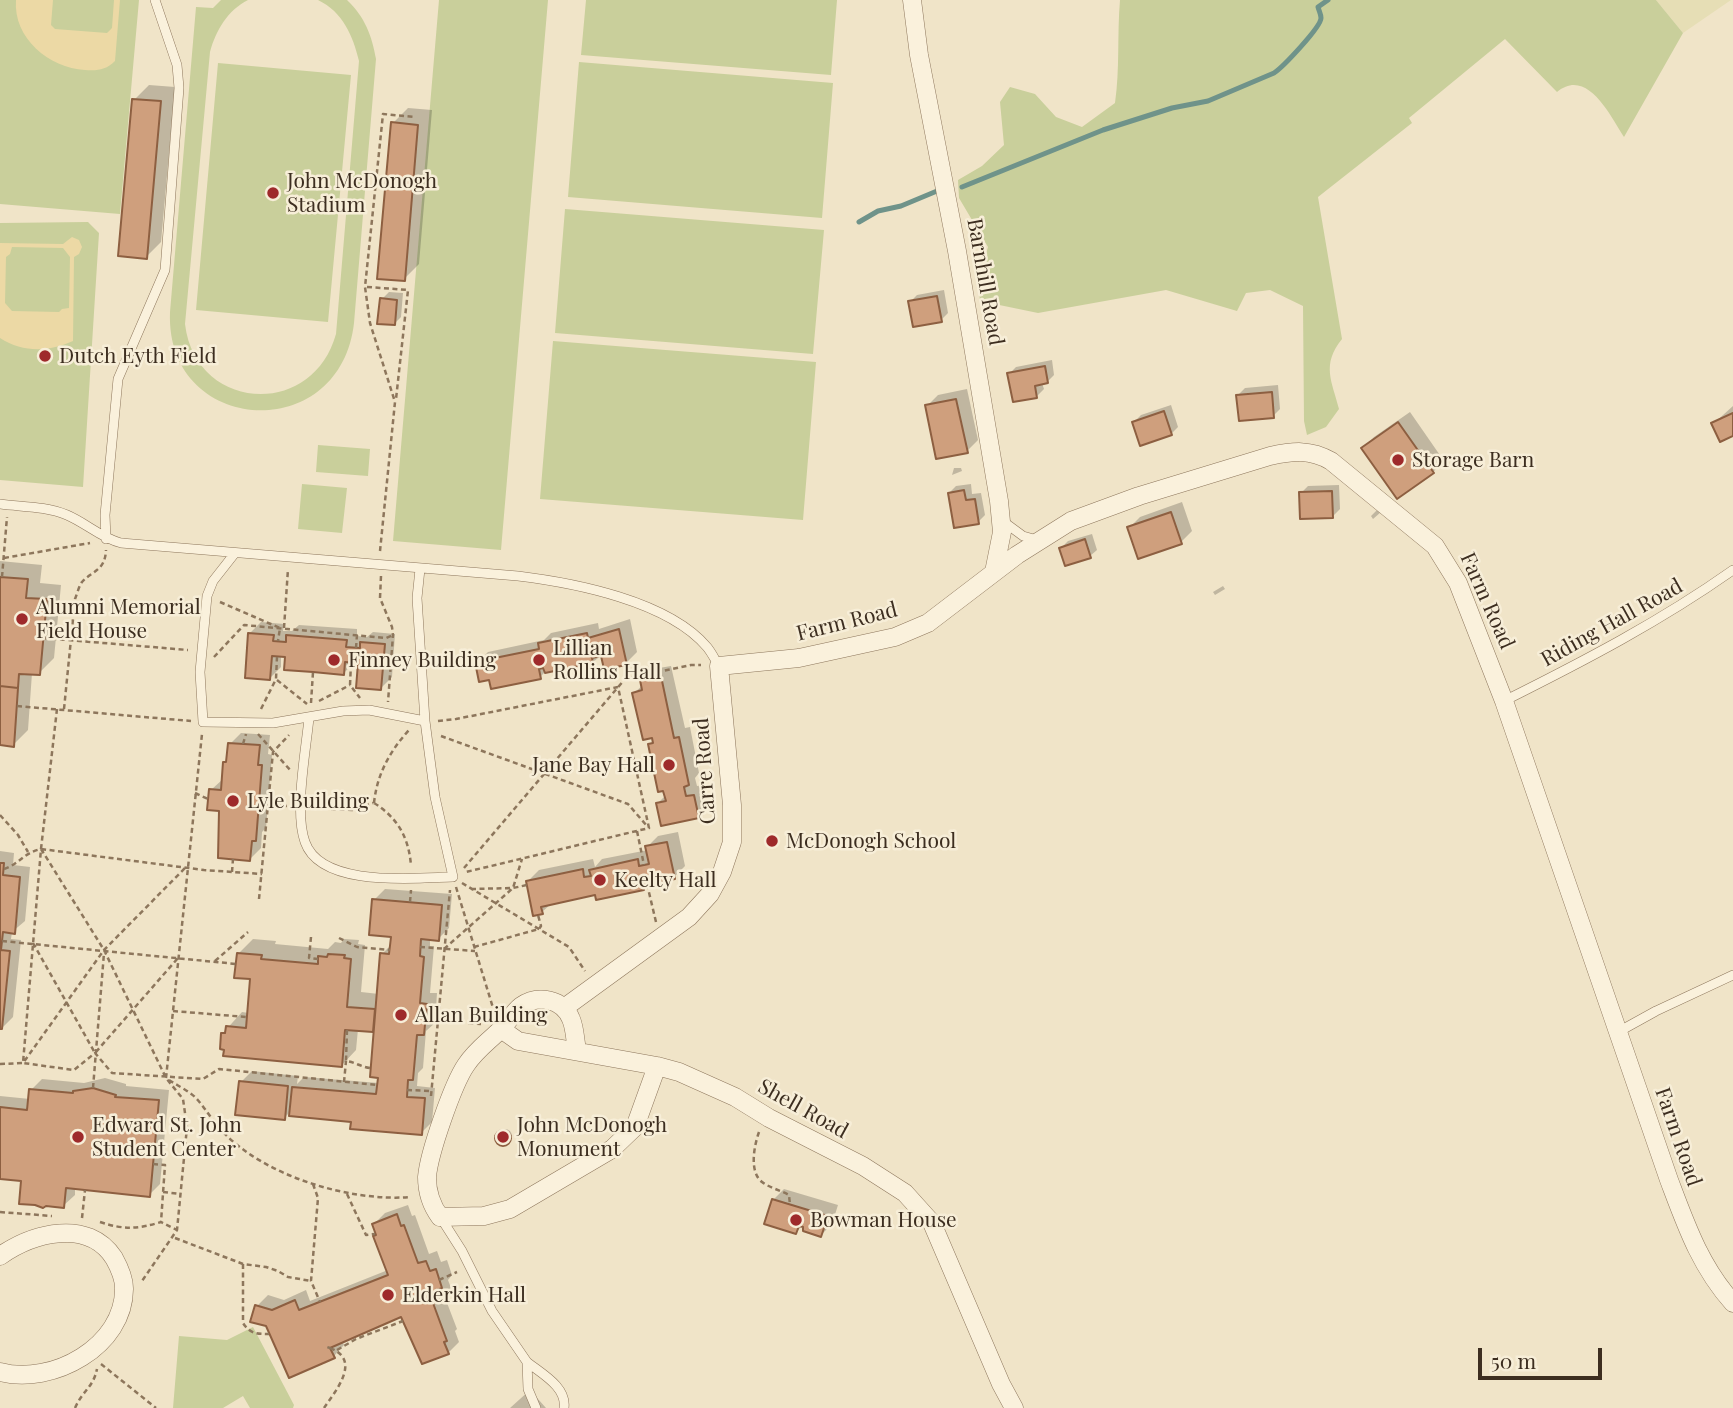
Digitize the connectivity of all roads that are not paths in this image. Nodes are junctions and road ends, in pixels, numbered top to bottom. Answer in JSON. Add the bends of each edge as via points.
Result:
{"nodes":[{"id":1,"x":155,"y":0,"type":"edge"},
{"id":2,"x":912,"y":0,"type":"edge"},
{"id":3,"x":4,"y":505,"type":"edge"},
{"id":4,"x":1001,"y":519,"type":"junction"},
{"id":5,"x":106,"y":539,"type":"junction"},
{"id":6,"x":1039,"y":540,"type":"junction"},
{"id":7,"x":235,"y":553,"type":"junction"},
{"id":8,"x":419,"y":569,"type":"junction"},
{"id":9,"x":1733,"y":570,"type":"edge"},
{"id":10,"x":995,"y":572,"type":"junction"},
{"id":11,"x":719,"y":666,"type":"junction"},
{"id":12,"x":1504,"y":701,"type":"junction"},
{"id":13,"x":309,"y":718,"type":"junction"},
{"id":14,"x":425,"y":722,"type":"junction"},
{"id":15,"x":1733,"y":975,"type":"edge"},
{"id":16,"x":564,"y":1008,"type":"junction"},
{"id":17,"x":501,"y":1030,"type":"junction"},
{"id":18,"x":1618,"y":1032,"type":"junction"},
{"id":19,"x":577,"y":1051,"type":"junction"},
{"id":20,"x":657,"y":1066,"type":"junction"},
{"id":21,"x":440,"y":1217,"type":"junction"},
{"id":22,"x":0,"y":1256,"type":"edge"},
{"id":23,"x":1733,"y":1303,"type":"edge"},
{"id":24,"x":989,"y":1352,"type":"junction"},
{"id":25,"x":527,"y":1362,"type":"junction"},
{"id":26,"x":0,"y":1372,"type":"edge"},
{"id":27,"x":536,"y":1408,"type":"edge"},
{"id":28,"x":564,"y":1408,"type":"edge"},
{"id":29,"x":1014,"y":1408,"type":"edge"},
{"id":30,"x":1029,"y":1408,"type":"edge"}],
"edges":[{"from":1,"to":5,"type":"lane","via":[[177,65],[179,88],[165,270],[118,379]]},
{"from":2,"to":4,"type":"street","name":"Barnhill Road"},
{"from":3,"to":5,"type":"lane","via":[[55,511]]},
{"from":4,"to":6,"type":"lane","via":[[1023,537]]},
{"from":4,"to":10,"type":"street","name":"Barnhill Road"},
{"from":5,"to":7,"type":"lane"},
{"from":6,"to":10,"type":"street","name":"Farm Road"},
{"from":6,"to":12,"type":"street","name":"Farm Road","via":[[1071,521],[1151,493],[1270,456],[1316,453],[1444,556]]},
{"from":7,"to":8,"type":"lane"},
{"from":7,"to":13,"type":"lane","via":[[207,596],[200,672],[203,722]]},
{"from":8,"to":11,"type":"lane","via":[[518,576],[592,589],[643,605],[691,632]]},
{"from":8,"to":14,"type":"lane"},
{"from":9,"to":12,"type":"lane","name":"Riding Hall Road","via":[[1630,636]]},
{"from":10,"to":11,"type":"street","name":"Farm Road","via":[[929,623],[895,637],[790,659]]},
{"from":11,"to":16,"type":"street","name":"Carre Road","via":[[732,805],[732,842],[722,872],[689,917]]},
{"from":12,"to":18,"type":"street","name":"Farm Road"},
{"from":13,"to":14,"type":"lane","via":[[369,710]]},
{"from":13,"to":14,"type":"lane","via":[[302,807],[304,842],[312,853],[322,864],[358,876],[453,877]]},
{"from":15,"to":18,"type":"lane"},
{"from":16,"to":17,"type":"street","via":[[537,999],[523,1005]]},
{"from":16,"to":19,"type":"street"},
{"from":17,"to":19,"type":"street","name":"Shell Road","via":[[518,1041]]},
{"from":17,"to":21,"type":"street","via":[[482,1044],[452,1093],[427,1175],[429,1195]]},
{"from":18,"to":23,"type":"street","name":"Farm Road","via":[[1693,1243]]},
{"from":19,"to":20,"type":"street","name":"Shell Road"},
{"from":20,"to":21,"type":"street","via":[[635,1126],[612,1149],[510,1209],[484,1216]]},
{"from":20,"to":24,"type":"street","name":"Shell Road","via":[[707,1083],[905,1193],[932,1223]]},
{"from":21,"to":25,"type":"lane","via":[[492,1311]]},
{"from":22,"to":26,"type":"street","via":[[20,1243],[84,1224],[92,1238],[107,1247],[120,1267],[125,1287],[121,1310],[107,1334],[82,1358],[38,1374]]},
{"from":24,"to":29,"type":"street","name":"Shell Road"},
{"from":24,"to":30,"type":"street","name":"Shell Road"},
{"from":25,"to":27,"type":"lane","via":[[528,1389]]},
{"from":25,"to":28,"type":"lane","via":[[558,1387],[565,1396]]}]}
